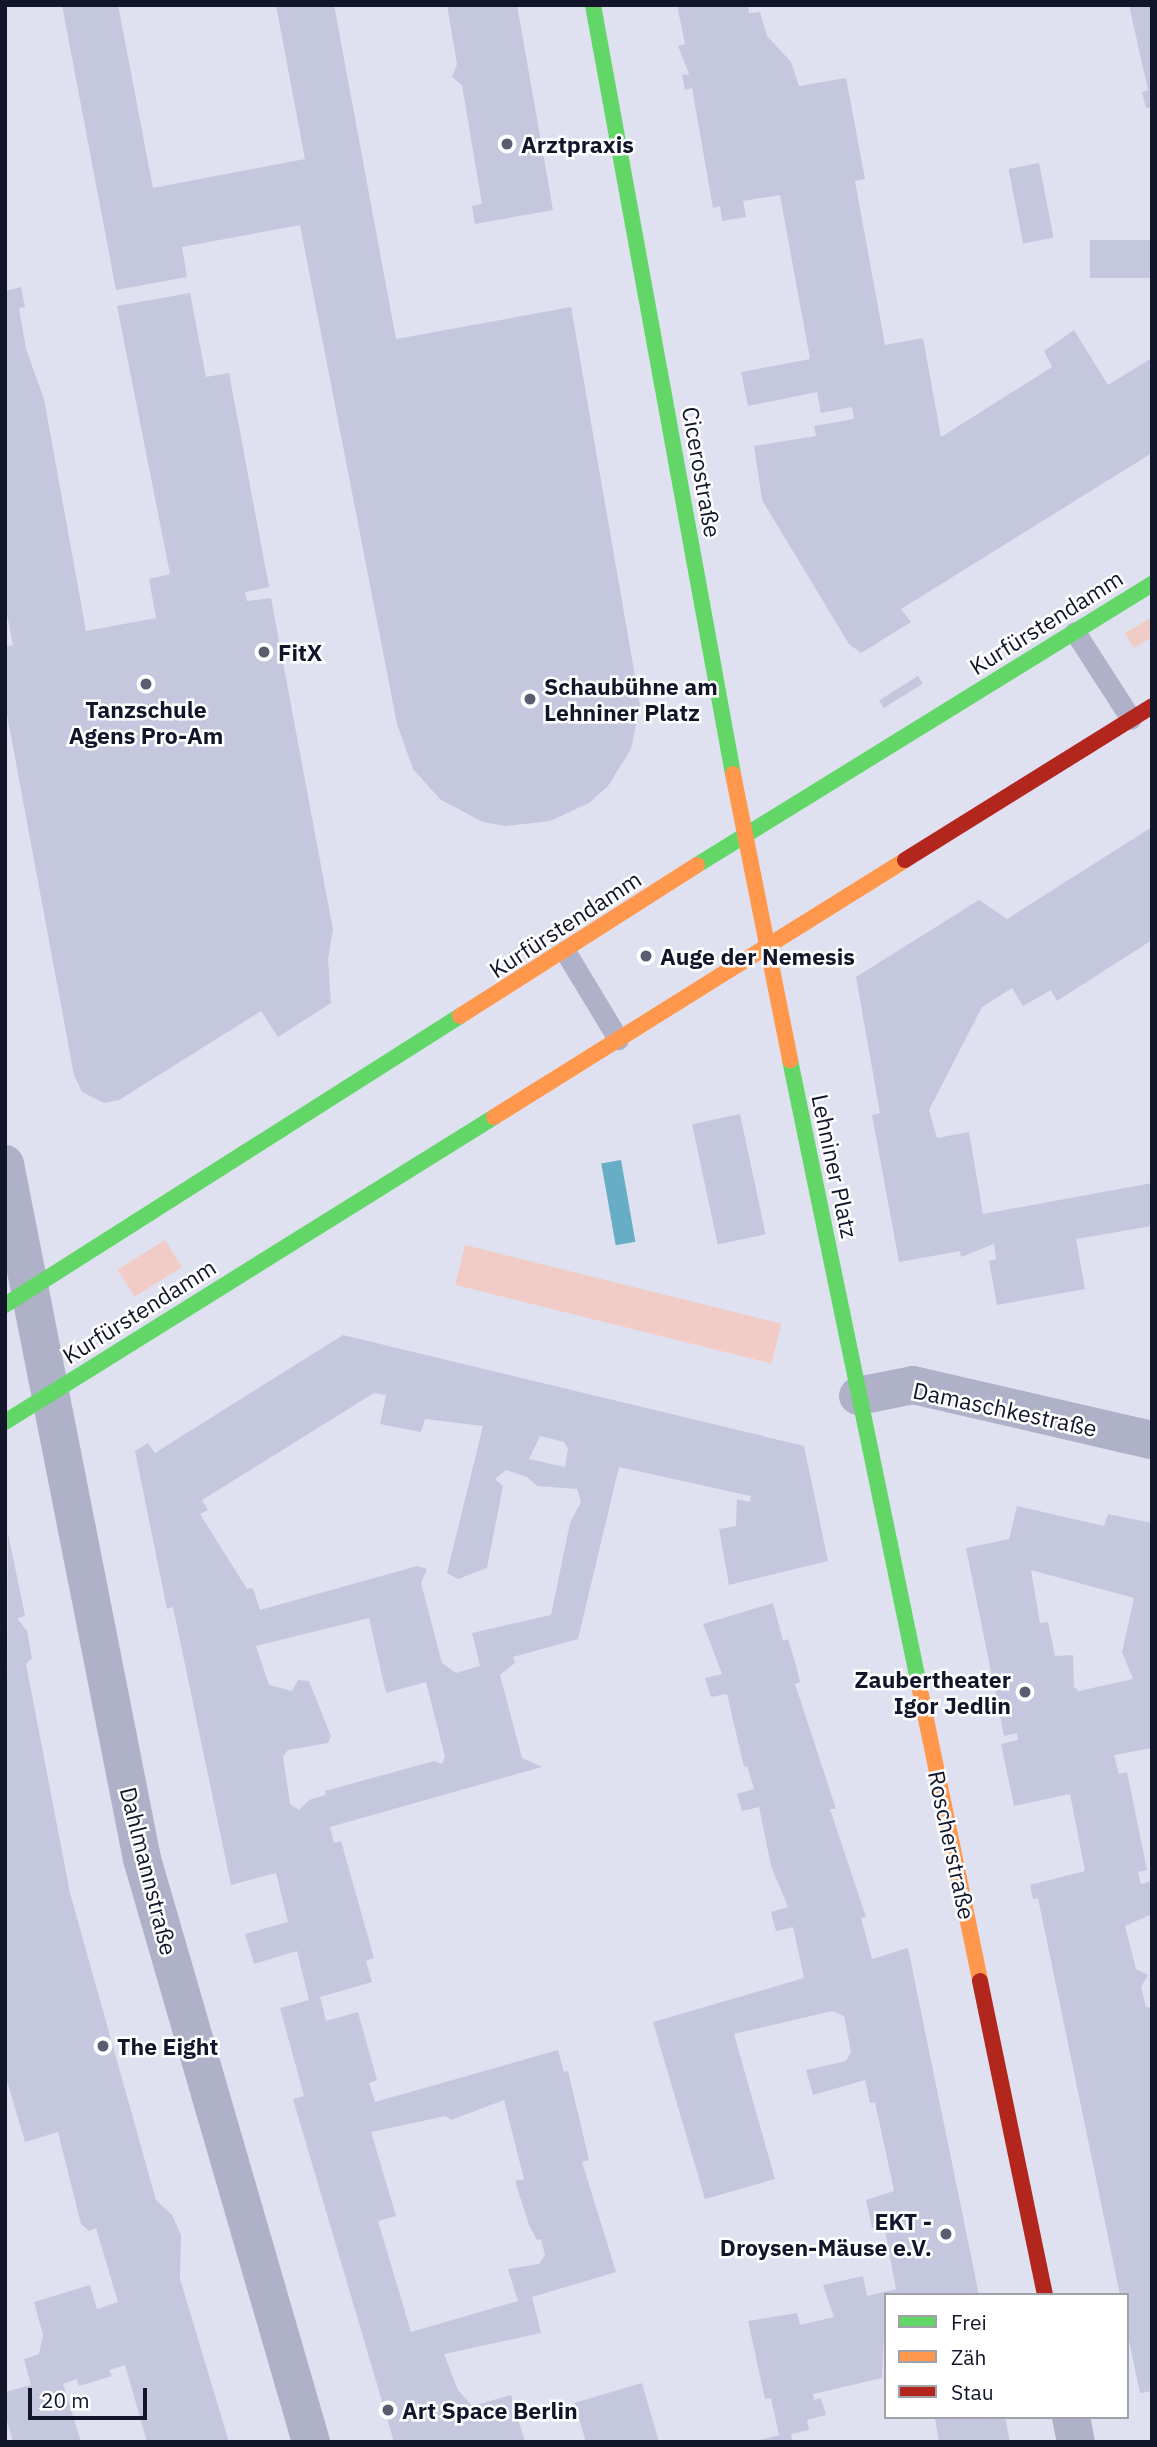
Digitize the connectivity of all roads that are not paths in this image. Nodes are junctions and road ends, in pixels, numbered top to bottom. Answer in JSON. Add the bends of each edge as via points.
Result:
{"nodes":[{"id":1,"x":593,"y":5,"type":"edge"},
{"id":2,"x":1152,"y":584,"type":"edge"},
{"id":3,"x":1076,"y":632,"type":"junction"},
{"id":4,"x":1152,"y":706,"type":"edge"},
{"id":5,"x":1131,"y":719,"type":"junction"},
{"id":6,"x":744,"y":835,"type":"junction"},
{"id":7,"x":766,"y":946,"type":"junction"},
{"id":8,"x":565,"y":951,"type":"junction"},
{"id":9,"x":618,"y":1039,"type":"junction"},
{"id":10,"x":5,"y":1164,"type":"edge"},
{"id":11,"x":17,"y":1297,"type":"edge"},
{"id":12,"x":51,"y":1393,"type":"junction"},
{"id":13,"x":858,"y":1396,"type":"junction"},
{"id":14,"x":5,"y":1422,"type":"edge"},
{"id":15,"x":1152,"y":1440,"type":"edge"},
{"id":16,"x":1045,"y":2293,"type":"edge"},
{"id":17,"x":1071,"y":2419,"type":"edge"},
{"id":18,"x":311,"y":2442,"type":"edge"},
{"id":19,"x":1076,"y":2442,"type":"edge"}],
"edges":[{"from":1,"to":6,"type":"main road","name":"Cicerostraße"},
{"from":2,"to":3,"type":"main road","name":"Kurfürstendamm"},
{"from":3,"to":5,"type":"lane"},
{"from":3,"to":6,"type":"main road","name":"Kurfürstendamm"},
{"from":4,"to":5,"type":"main road","name":"Kurfürstendamm"},
{"from":5,"to":7,"type":"main road","name":"Kurfürstendamm"},
{"from":6,"to":7,"type":"main road","name":"Cicerostraße"},
{"from":6,"to":8,"type":"main road","name":"Kurfürstendamm"},
{"from":7,"to":9,"type":"main road","name":"Kurfürstendamm"},
{"from":7,"to":13,"type":"main road","name":"Lehniner Platz"},
{"from":8,"to":9,"type":"lane"},
{"from":8,"to":11,"type":"main road","name":"Kurfürstendamm"},
{"from":9,"to":12,"type":"main road","name":"Kurfürstendamm"},
{"from":10,"to":11,"type":"street","name":"Dahlmannstraße"},
{"from":11,"to":12,"type":"street","name":"Dahlmannstraße"},
{"from":12,"to":14,"type":"main road","name":"Kurfürstendamm"},
{"from":12,"to":18,"type":"street","name":"Dahlmannstraße","via":[[142,1859]]},
{"from":13,"to":15,"type":"street","name":"Damaschkestraße","via":[[913,1385]]},
{"from":13,"to":16,"type":"main road","name":"Roscherstraße"},
{"from":17,"to":19,"type":"street"}]}
